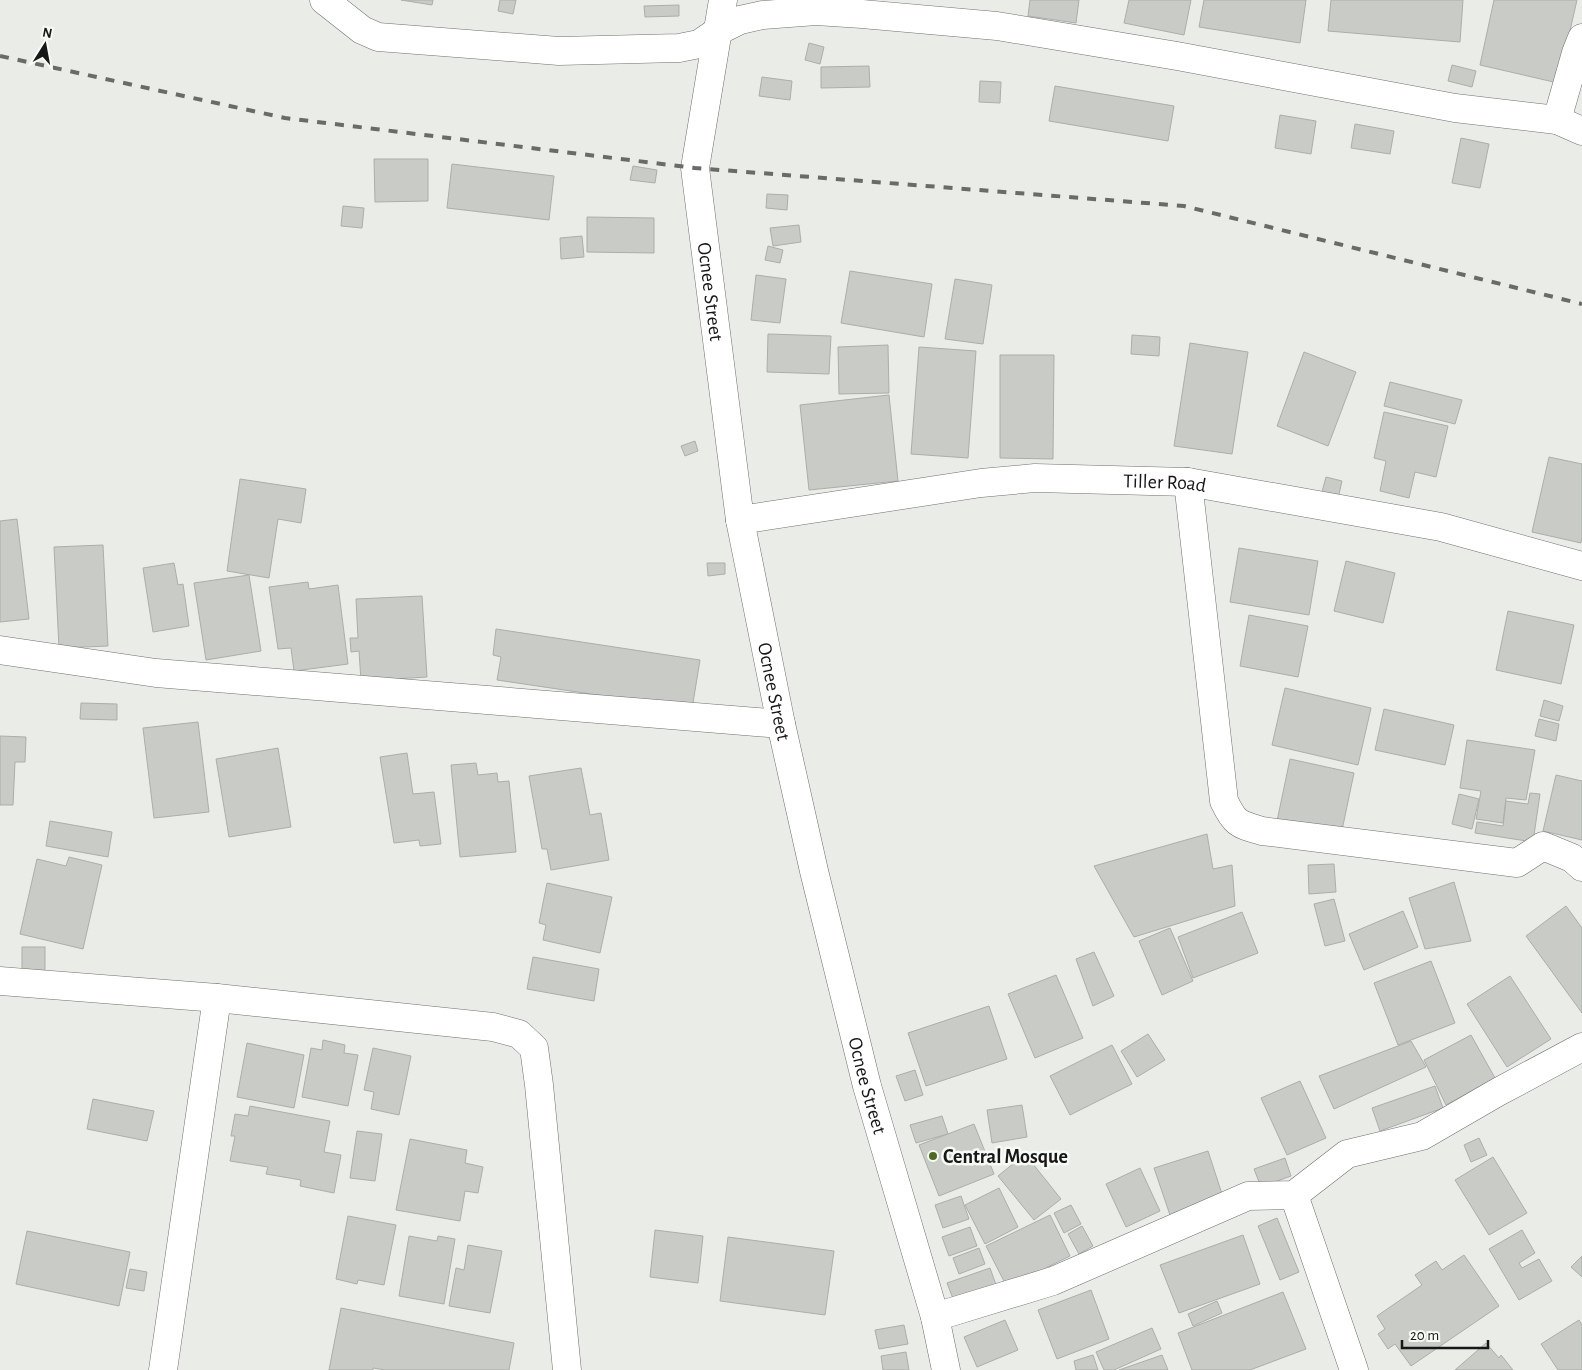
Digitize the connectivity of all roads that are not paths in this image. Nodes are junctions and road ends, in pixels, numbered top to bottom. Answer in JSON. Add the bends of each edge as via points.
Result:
{"nodes":[{"id":1,"x":324,"y":0,"type":"edge"},
{"id":2,"x":723,"y":0,"type":"edge"},
{"id":3,"x":718,"y":31,"type":"junction"},
{"id":4,"x":1582,"y":38,"type":"edge"},
{"id":5,"x":1556,"y":120,"type":"junction"},
{"id":6,"x":1582,"y":131,"type":"edge"},
{"id":7,"x":1188,"y":482,"type":"junction"},
{"id":8,"x":740,"y":520,"type":"junction"},
{"id":9,"x":1582,"y":566,"type":"edge"},
{"id":10,"x":0,"y":650,"type":"edge"},
{"id":11,"x":781,"y":724,"type":"junction"},
{"id":12,"x":1582,"y":868,"type":"edge"},
{"id":13,"x":0,"y":981,"type":"edge"},
{"id":14,"x":217,"y":998,"type":"junction"},
{"id":15,"x":1582,"y":1047,"type":"edge"},
{"id":16,"x":1294,"y":1195,"type":"junction"},
{"id":17,"x":935,"y":1317,"type":"junction"},
{"id":18,"x":163,"y":1370,"type":"edge"},
{"id":19,"x":567,"y":1370,"type":"edge"},
{"id":20,"x":946,"y":1370,"type":"edge"},
{"id":21,"x":1354,"y":1370,"type":"edge"}],
"edges":[{"from":1,"to":3,"type":"street","via":[[362,30],[378,37],[559,51],[679,48],[699,44]]},
{"from":2,"to":3,"type":"street","name":"Ocnee Street"},
{"from":3,"to":5,"type":"street","via":[[740,20],[763,15],[816,11],[997,26],[1456,108]]},
{"from":3,"to":8,"type":"street","name":"Ocnee Street","via":[[694,168]]},
{"from":4,"to":5,"type":"street"},
{"from":5,"to":6,"type":"street"},
{"from":7,"to":8,"type":"street","name":"Tiller Road","via":[[1026,478]]},
{"from":7,"to":9,"type":"street","name":"Tiller Road","via":[[1441,528]]},
{"from":7,"to":12,"type":"street","via":[[1224,800],[1231,815],[1241,825],[1262,831],[1516,863],[1543,846],[1572,858]]},
{"from":8,"to":11,"type":"street","name":"Ocnee Street"},
{"from":10,"to":11,"type":"street","via":[[156,673]]},
{"from":11,"to":17,"type":"street","name":"Ocnee Street","via":[[868,1086]]},
{"from":13,"to":14,"type":"street"},
{"from":14,"to":18,"type":"street"},
{"from":14,"to":19,"type":"street","via":[[493,1027],[519,1034],[534,1048]]},
{"from":15,"to":16,"type":"street","via":[[1422,1136],[1347,1154]]},
{"from":16,"to":17,"type":"street","via":[[1248,1196],[1053,1281]]},
{"from":16,"to":21,"type":"street"},
{"from":17,"to":20,"type":"street","name":"Ocnee Street"}]}
